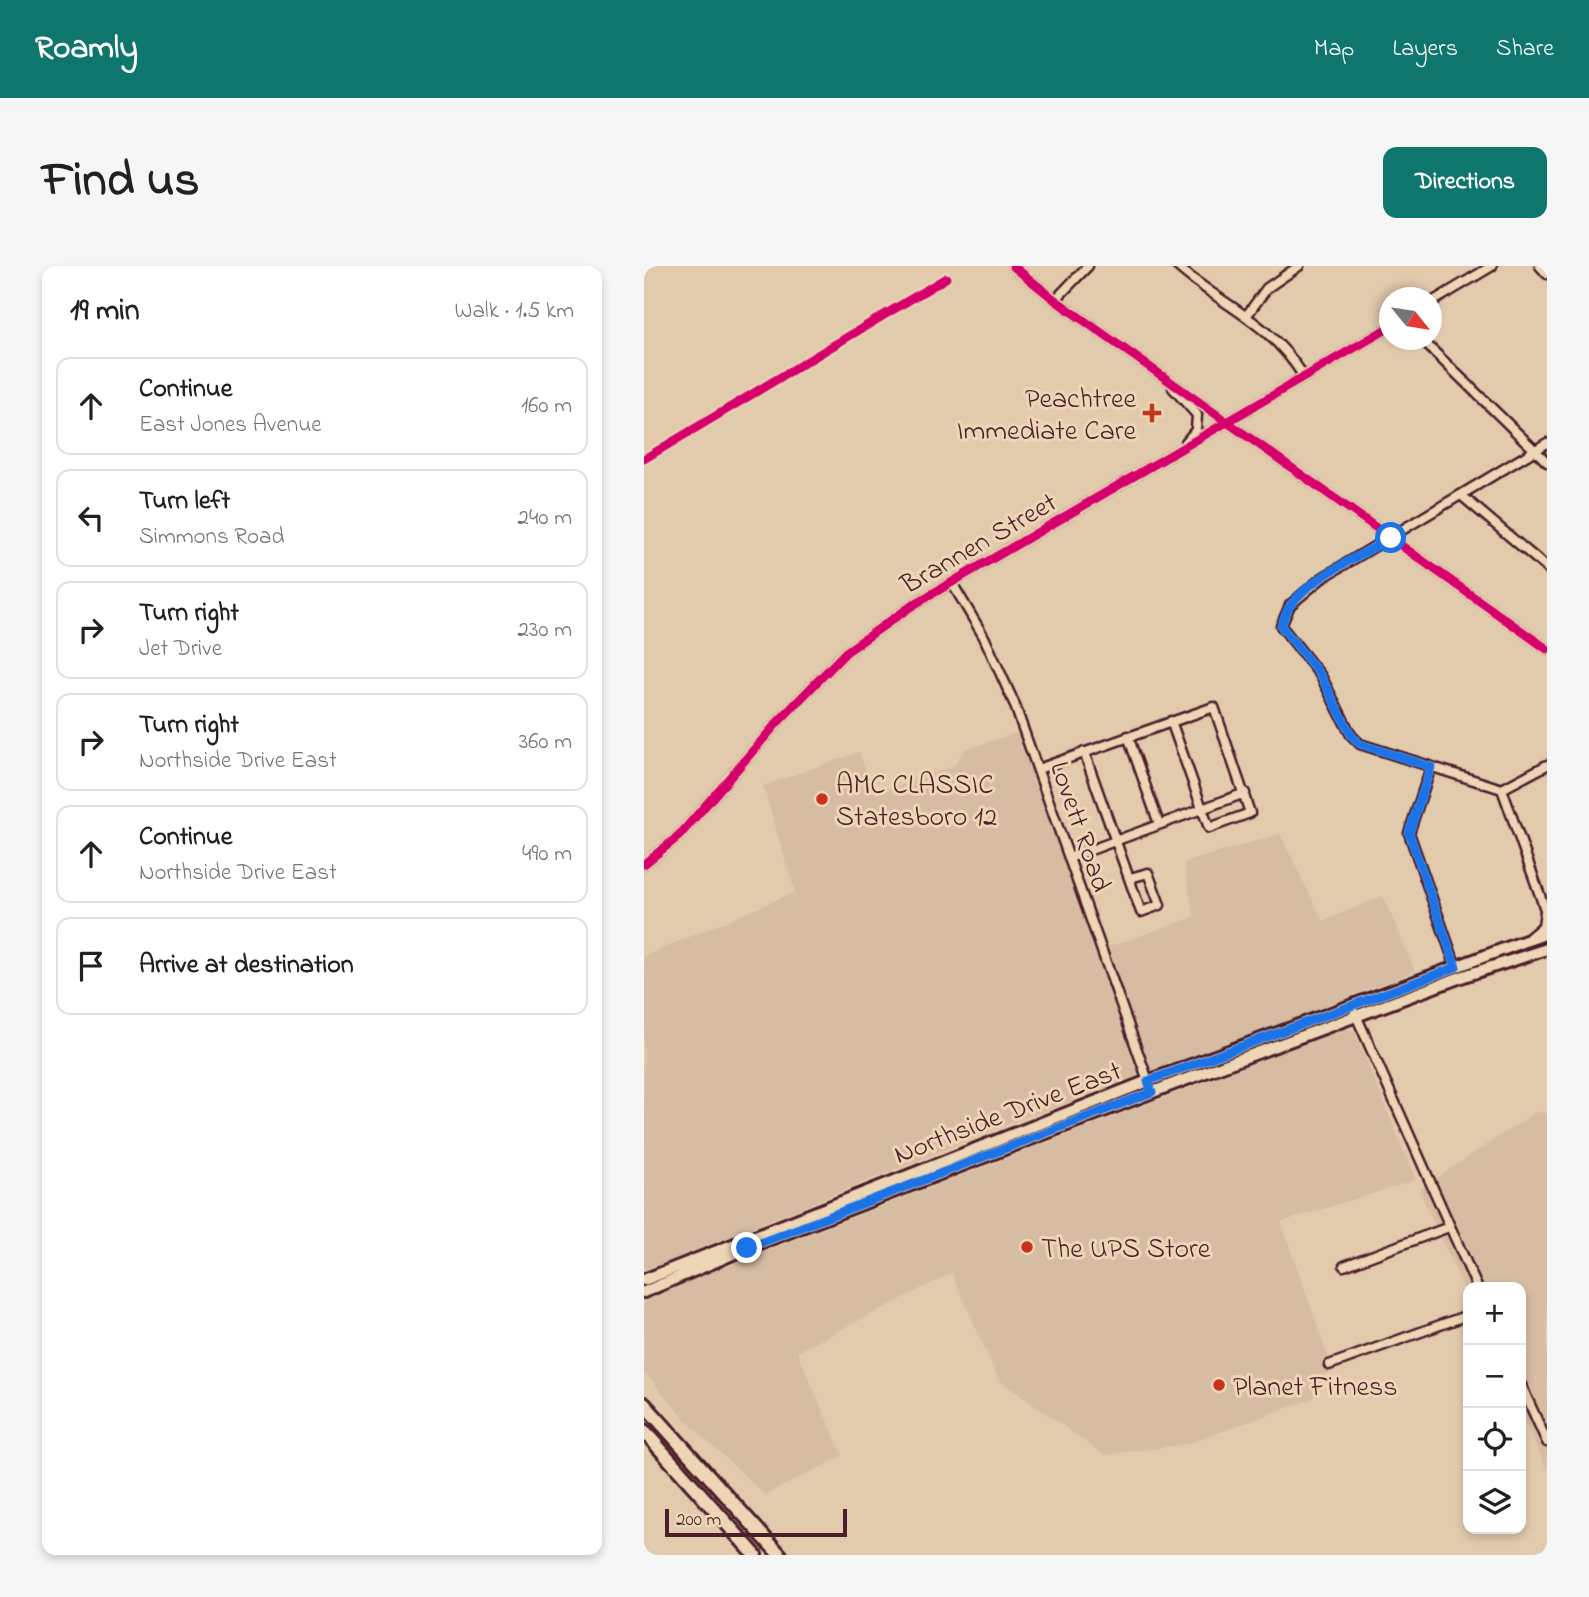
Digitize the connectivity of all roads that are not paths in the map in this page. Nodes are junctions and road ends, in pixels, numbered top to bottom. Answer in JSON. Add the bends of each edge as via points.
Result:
{"nodes":[{"id":1,"x":1013,"y":266,"type":"edge"},
{"id":2,"x":1088,"y":266,"type":"edge"},
{"id":3,"x":1177,"y":266,"type":"edge"},
{"id":4,"x":1299,"y":266,"type":"edge"},
{"id":5,"x":1492,"y":266,"type":"edge"},
{"id":6,"x":1540,"y":266,"type":"edge"},
{"id":7,"x":1547,"y":274,"type":"edge"},
{"id":8,"x":1442,"y":296,"type":"edge"},
{"id":9,"x":1055,"y":300,"type":"junction"},
{"id":10,"x":1247,"y":315,"type":"junction"},
{"id":11,"x":1379,"y":333,"type":"edge"},
{"id":12,"x":1432,"y":350,"type":"edge"},
{"id":13,"x":1142,"y":361,"type":"junction"},
{"id":14,"x":1304,"y":377,"type":"junction"},
{"id":15,"x":1227,"y":423,"type":"junction"},
{"id":16,"x":1547,"y":443,"type":"edge"},
{"id":17,"x":1535,"y":450,"type":"junction"},
{"id":18,"x":1172,"y":455,"type":"junction"},
{"id":19,"x":1547,"y":462,"type":"edge"},
{"id":20,"x":1461,"y":495,"type":"junction"},
{"id":21,"x":1391,"y":538,"type":"junction"},
{"id":22,"x":1547,"y":568,"type":"edge"},
{"id":23,"x":951,"y":583,"type":"junction"},
{"id":24,"x":1547,"y":649,"type":"edge"},
{"id":25,"x":1171,"y":721,"type":"junction"},
{"id":26,"x":1128,"y":736,"type":"junction"},
{"id":27,"x":1084,"y":752,"type":"junction"},
{"id":28,"x":1547,"y":765,"type":"edge"},
{"id":29,"x":1431,"y":767,"type":"junction"},
{"id":30,"x":1038,"y":769,"type":"junction"},
{"id":31,"x":1502,"y":789,"type":"junction"},
{"id":32,"x":1245,"y":793,"type":"junction"},
{"id":33,"x":1202,"y":809,"type":"junction"},
{"id":34,"x":1159,"y":824,"type":"junction"},
{"id":35,"x":1116,"y":840,"type":"junction"},
{"id":36,"x":1069,"y":858,"type":"junction"},
{"id":37,"x":644,"y":864,"type":"edge"},
{"id":38,"x":1130,"y":878,"type":"junction"},
{"id":39,"x":1546,"y":913,"type":"edge"},
{"id":40,"x":1547,"y":933,"type":"edge"},
{"id":41,"x":1529,"y":939,"type":"junction"},
{"id":42,"x":1547,"y":949,"type":"edge"},
{"id":43,"x":1456,"y":967,"type":"junction"},
{"id":44,"x":1352,"y":1003,"type":"junction"},
{"id":45,"x":1357,"y":1016,"type":"junction"},
{"id":46,"x":1150,"y":1086,"type":"junction"},
{"id":47,"x":1449,"y":1227,"type":"junction"},
{"id":48,"x":1344,"y":1266,"type":"dead end"},
{"id":49,"x":646,"y":1278,"type":"edge"},
{"id":50,"x":1475,"y":1282,"type":"edge"},
{"id":51,"x":644,"y":1292,"type":"edge"},
{"id":52,"x":1463,"y":1317,"type":"edge"},
{"id":53,"x":1329,"y":1365,"type":"dead end"},
{"id":54,"x":1526,"y":1396,"type":"edge"},
{"id":55,"x":644,"y":1398,"type":"edge"},
{"id":56,"x":644,"y":1404,"type":"edge"},
{"id":57,"x":644,"y":1431,"type":"edge"},
{"id":58,"x":673,"y":1434,"type":"junction"},
{"id":59,"x":1547,"y":1442,"type":"edge"},
{"id":60,"x":755,"y":1555,"type":"edge"},
{"id":61,"x":780,"y":1555,"type":"edge"}],
"edges":[{"from":1,"to":9,"type":"street"},
{"from":2,"to":9,"type":"street"},
{"from":3,"to":10,"type":"street"},
{"from":4,"to":10,"type":"street","via":[[1267,288]]},
{"from":5,"to":8,"type":"street"},
{"from":6,"to":7,"type":"street"},
{"from":9,"to":13,"type":"street"},
{"from":10,"to":14,"type":"street","via":[[1279,342]]},
{"from":11,"to":14,"type":"street","name":"Brannen Street"},
{"from":12,"to":17,"type":"street"},
{"from":13,"to":15,"type":"street"},
{"from":13,"to":18,"type":"street","via":[[1197,415],[1193,436]]},
{"from":14,"to":15,"type":"street","name":"Brannen Street"},
{"from":15,"to":18,"type":"street","name":"Brannen Street"},
{"from":15,"to":21,"type":"street"},
{"from":16,"to":17,"type":"street"},
{"from":17,"to":19,"type":"street"},
{"from":17,"to":20,"type":"street"},
{"from":18,"to":23,"type":"street","name":"Brannen Street"},
{"from":20,"to":21,"type":"street"},
{"from":20,"to":22,"type":"street"},
{"from":21,"to":24,"type":"street"},
{"from":21,"to":29,"type":"street","via":[[1322,578],[1290,605],[1281,626],[1321,676],[1351,735],[1369,749]]},
{"from":23,"to":30,"type":"street","name":"Lovett Road","via":[[1002,675]]},
{"from":23,"to":37,"type":"street","name":"Brannen Street","via":[[846,652],[679,836]]},
{"from":25,"to":26,"type":"street"},
{"from":25,"to":32,"type":"street","via":[[1214,707]]},
{"from":25,"to":33,"type":"street"},
{"from":26,"to":27,"type":"street"},
{"from":26,"to":34,"type":"street"},
{"from":27,"to":30,"type":"street"},
{"from":27,"to":35,"type":"street"},
{"from":28,"to":31,"type":"street"},
{"from":29,"to":31,"type":"street"},
{"from":29,"to":43,"type":"street","via":[[1409,833]]},
{"from":30,"to":36,"type":"street","name":"Lovett Road"},
{"from":31,"to":39,"type":"street"},
{"from":32,"to":33,"type":"street"},
{"from":32,"to":33,"type":"street","via":[[1250,813],[1209,828]]},
{"from":33,"to":34,"type":"street"},
{"from":34,"to":35,"type":"street"},
{"from":35,"to":36,"type":"street"},
{"from":35,"to":38,"type":"street"},
{"from":36,"to":46,"type":"street","name":"Lovett Road"},
{"from":38,"to":38,"type":"street","via":[[1140,912],[1160,905],[1148,873]]},
{"from":39,"to":41,"type":"street","via":[[1543,926]]},
{"from":40,"to":41,"type":"main road","name":"Northside Drive East"},
{"from":41,"to":43,"type":"main road","name":"Northside Drive East"},
{"from":42,"to":45,"type":"main road","name":"Northside Drive East"},
{"from":43,"to":44,"type":"main road","name":"Northside Drive East"},
{"from":44,"to":45,"type":"street"},
{"from":44,"to":46,"type":"main road","name":"Northside Drive East"},
{"from":45,"to":46,"type":"main road","name":"Northside Drive East"},
{"from":45,"to":47,"type":"street"},
{"from":46,"to":49,"type":"main road","name":"Northside Drive East"},
{"from":46,"to":51,"type":"main road","name":"Northside Drive East"},
{"from":47,"to":48,"type":"street"},
{"from":47,"to":50,"type":"street"},
{"from":52,"to":53,"type":"street"},
{"from":54,"to":59,"type":"street"},
{"from":55,"to":58,"type":"highway"},
{"from":56,"to":58,"type":"highway"},
{"from":57,"to":60,"type":"highway"},
{"from":58,"to":61,"type":"highway"}]}
